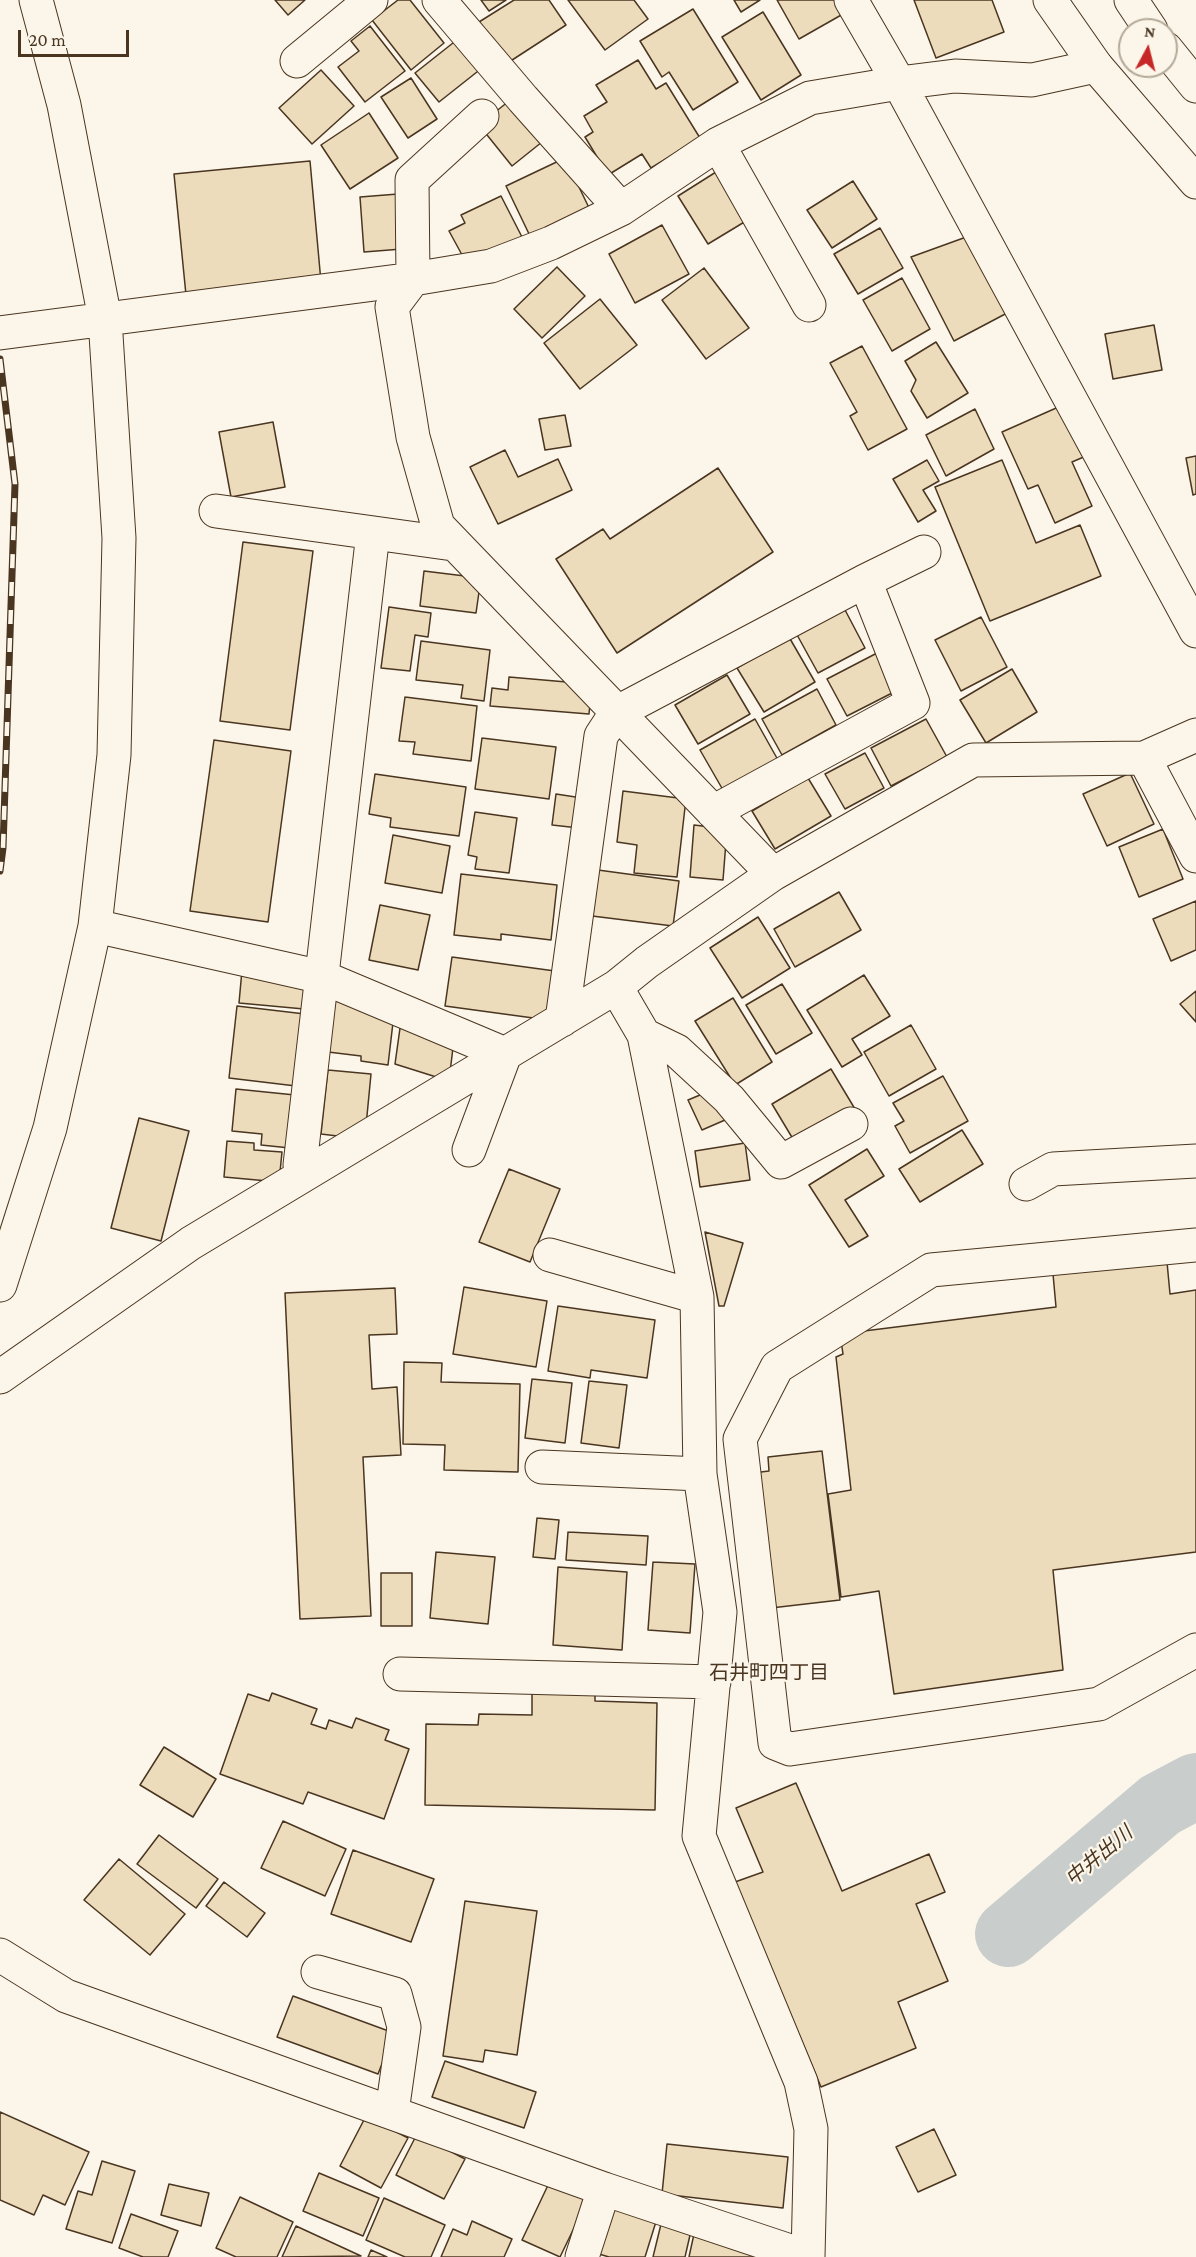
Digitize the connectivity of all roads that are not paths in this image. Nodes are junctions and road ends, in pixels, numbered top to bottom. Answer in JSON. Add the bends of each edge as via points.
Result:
{"nodes":[{"id":1,"x":36,"y":0,"type":"edge"},
{"id":2,"x":371,"y":0,"type":"edge"},
{"id":3,"x":439,"y":0,"type":"edge"},
{"id":4,"x":851,"y":0,"type":"edge"},
{"id":5,"x":1050,"y":0,"type":"edge"},
{"id":6,"x":1131,"y":0,"type":"edge"},
{"id":7,"x":1143,"y":18,"type":"edge"},
{"id":8,"x":297,"y":61,"type":"dead end"},
{"id":9,"x":1178,"y":64,"type":"edge"},
{"id":10,"x":1096,"y":66,"type":"junction"},
{"id":11,"x":899,"y":83,"type":"junction"},
{"id":12,"x":1196,"y":86,"type":"edge"},
{"id":13,"x":482,"y":116,"type":"dead end"},
{"id":14,"x":718,"y":144,"type":"junction"},
{"id":15,"x":1196,"y":182,"type":"edge"},
{"id":16,"x":621,"y":208,"type":"junction"},
{"id":17,"x":413,"y":279,"type":"junction"},
{"id":18,"x":809,"y":305,"type":"dead end"},
{"id":19,"x":105,"y":319,"type":"junction"},
{"id":20,"x":0,"y":333,"type":"edge"},
{"id":21,"x":216,"y":511,"type":"dead end"},
{"id":22,"x":374,"y":533,"type":"junction"},
{"id":23,"x":453,"y":544,"type":"junction"},
{"id":24,"x":924,"y":552,"type":"dead end"},
{"id":25,"x":865,"y":581,"type":"junction"},
{"id":26,"x":1196,"y":631,"type":"edge"},
{"id":27,"x":616,"y":713,"type":"junction"},
{"id":28,"x":1196,"y":735,"type":"edge"},
{"id":29,"x":1144,"y":758,"type":"junction"},
{"id":30,"x":713,"y":812,"type":"junction"},
{"id":31,"x":1196,"y":856,"type":"edge"},
{"id":32,"x":773,"y":874,"type":"junction"},
{"id":33,"x":95,"y":926,"type":"junction"},
{"id":34,"x":322,"y":977,"type":"junction"},
{"id":35,"x":616,"y":987,"type":"junction"},
{"id":36,"x":562,"y":1020,"type":"junction"},
{"id":37,"x":644,"y":1035,"type":"junction"},
{"id":38,"x":505,"y":1054,"type":"junction"},
{"id":39,"x":851,"y":1124,"type":"dead end"},
{"id":40,"x":469,"y":1150,"type":"dead end"},
{"id":41,"x":1196,"y":1161,"type":"edge"},
{"id":42,"x":300,"y":1165,"type":"dead end"},
{"id":43,"x":1026,"y":1184,"type":"dead end"},
{"id":44,"x":1196,"y":1245,"type":"edge"},
{"id":45,"x":550,"y":1255,"type":"dead end"},
{"id":46,"x":0,"y":1285,"type":"edge"},
{"id":47,"x":697,"y":1297,"type":"junction"},
{"id":48,"x":0,"y":1377,"type":"edge"},
{"id":49,"x":542,"y":1467,"type":"dead end"},
{"id":50,"x":700,"y":1474,"type":"junction"},
{"id":51,"x":1196,"y":1650,"type":"edge"},
{"id":52,"x":400,"y":1674,"type":"dead end"},
{"id":53,"x":714,"y":1682,"type":"junction"},
{"id":54,"x":0,"y":1955,"type":"edge"},
{"id":55,"x":318,"y":1972,"type":"dead end"},
{"id":56,"x":392,"y":2112,"type":"junction"},
{"id":57,"x":604,"y":2189,"type":"junction"},
{"id":58,"x":582,"y":2257,"type":"edge"},
{"id":59,"x":808,"y":2257,"type":"edge"}],
"edges":[{"from":1,"to":19,"type":"main road","via":[[64,105]]},
{"from":2,"to":8,"type":"main road"},
{"from":3,"to":16,"type":"main road"},
{"from":4,"to":11,"type":"main road"},
{"from":5,"to":10,"type":"main road"},
{"from":6,"to":7,"type":"main road"},
{"from":9,"to":12,"type":"main road"},
{"from":10,"to":11,"type":"main road","via":[[1032,80],[955,76]]},
{"from":10,"to":15,"type":"main road"},
{"from":11,"to":14,"type":"main road","via":[[810,98]]},
{"from":11,"to":26,"type":"main road"},
{"from":13,"to":17,"type":"main road","via":[[412,180]]},
{"from":14,"to":16,"type":"main road"},
{"from":14,"to":18,"type":"main road"},
{"from":16,"to":17,"type":"main road","via":[[551,243],[491,266]]},
{"from":17,"to":19,"type":"main road"},
{"from":17,"to":23,"type":"main road","via":[[392,307],[413,437],[438,526]]},
{"from":19,"to":20,"type":"main road"},
{"from":19,"to":33,"type":"main road","via":[[119,538],[114,755]]},
{"from":21,"to":22,"type":"main road"},
{"from":22,"to":23,"type":"main road"},
{"from":22,"to":34,"type":"main road"},
{"from":23,"to":27,"type":"main road"},
{"from":24,"to":25,"type":"main road"},
{"from":25,"to":27,"type":"main road"},
{"from":25,"to":30,"type":"main road","via":[[913,703]]},
{"from":27,"to":30,"type":"main road"},
{"from":27,"to":36,"type":"main road","via":[[601,736]]},
{"from":28,"to":29,"type":"main road"},
{"from":29,"to":31,"type":"main road"},
{"from":29,"to":32,"type":"main road","via":[[973,760]]},
{"from":30,"to":32,"type":"main road"},
{"from":32,"to":35,"type":"main road"},
{"from":33,"to":34,"type":"main road"},
{"from":33,"to":46,"type":"main road","via":[[50,1128]]},
{"from":34,"to":38,"type":"main road"},
{"from":34,"to":42,"type":"main road"},
{"from":35,"to":36,"type":"main road"},
{"from":35,"to":37,"type":"main road"},
{"from":36,"to":38,"type":"main road"},
{"from":37,"to":39,"type":"main road","via":[[677,1051],[729,1099],[781,1162]]},
{"from":37,"to":47,"type":"main road"},
{"from":38,"to":40,"type":"main road"},
{"from":38,"to":48,"type":"main road","via":[[191,1243]]},
{"from":41,"to":43,"type":"main road","via":[[1053,1169]]},
{"from":44,"to":51,"type":"main road","via":[[931,1270],[777,1367],[741,1439],[775,1743],[790,1749],[1099,1704]]},
{"from":45,"to":47,"type":"main road"},
{"from":47,"to":50,"type":"main road"},
{"from":49,"to":50,"type":"main road"},
{"from":50,"to":53,"type":"main road","via":[[720,1612]]},
{"from":52,"to":53,"type":"main road"},
{"from":53,"to":59,"type":"main road","via":[[699,1836],[801,2082],[811,2129]]},
{"from":54,"to":56,"type":"main road","via":[[66,1996]]},
{"from":55,"to":56,"type":"main road","via":[[395,1994],[404,2027]]},
{"from":56,"to":57,"type":"main road"},
{"from":57,"to":58,"type":"main road"},
{"from":57,"to":59,"type":"main road"}]}
